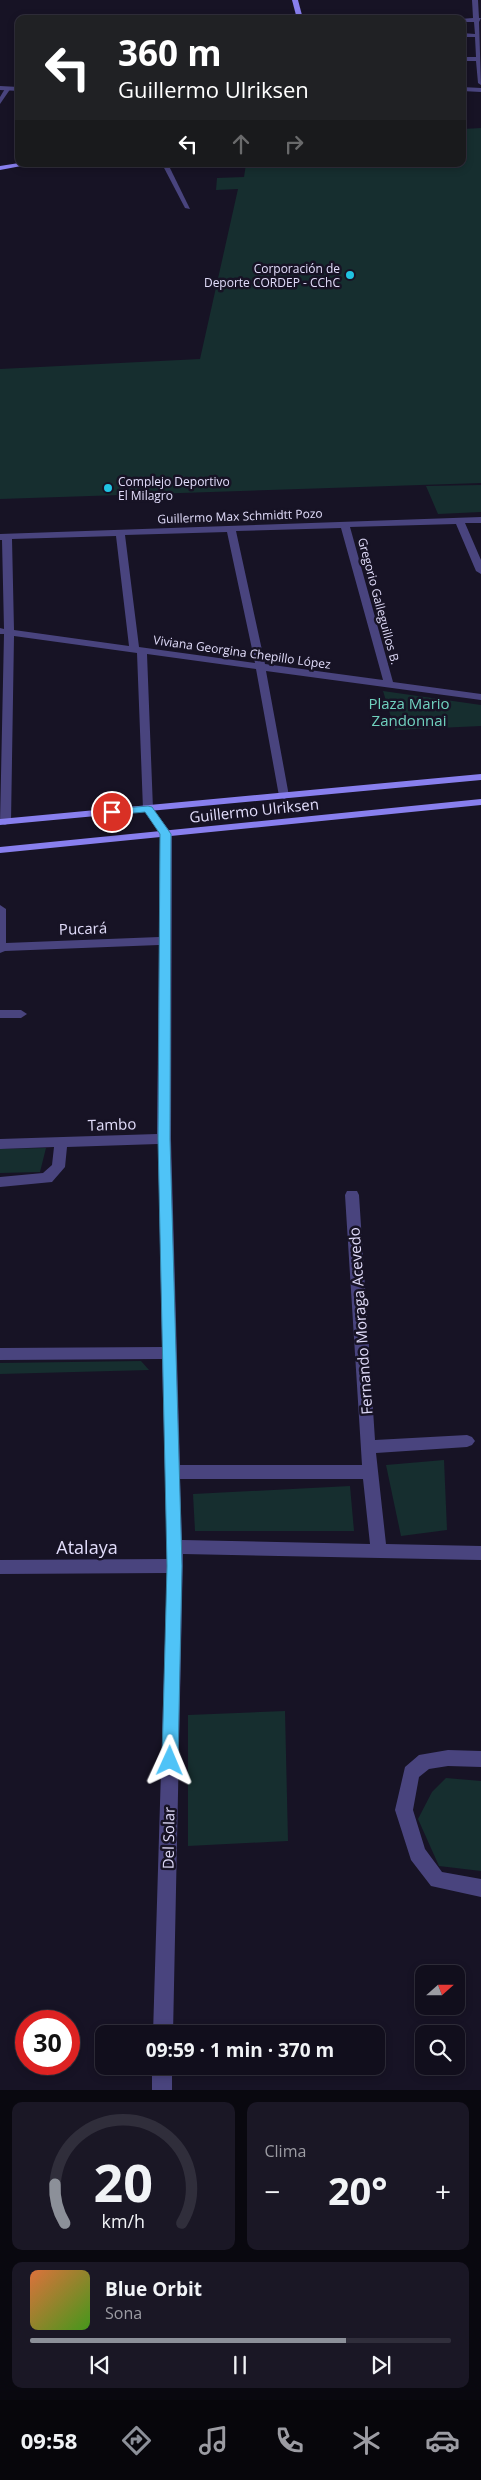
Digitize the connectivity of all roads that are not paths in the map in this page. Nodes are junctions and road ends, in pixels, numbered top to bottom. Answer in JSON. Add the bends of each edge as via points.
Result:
{"nodes":[{"id":1,"x":295,"y":0,"type":"edge"},
{"id":2,"x":475,"y":0,"type":"edge"},
{"id":3,"x":299,"y":15,"type":"edge"},
{"id":4,"x":466,"y":20,"type":"edge"},
{"id":5,"x":480,"y":20,"type":"edge"},
{"id":6,"x":466,"y":35,"type":"edge"},
{"id":7,"x":479,"y":36,"type":"edge"},
{"id":8,"x":466,"y":59,"type":"edge"},
{"id":9,"x":480,"y":59,"type":"edge"},
{"id":10,"x":0,"y":83,"type":"edge"},
{"id":11,"x":481,"y":83,"type":"edge"},
{"id":12,"x":15,"y":84,"type":"edge"},
{"id":13,"x":0,"y":88,"type":"edge"},
{"id":14,"x":8,"y":88,"type":"junction"},
{"id":15,"x":15,"y":89,"type":"edge"},
{"id":16,"x":466,"y":89,"type":"edge"},
{"id":17,"x":481,"y":90,"type":"edge"},
{"id":18,"x":0,"y":102,"type":"edge"},
{"id":19,"x":15,"y":166,"type":"edge"},
{"id":20,"x":167,"y":167,"type":"edge"},
{"id":21,"x":0,"y":168,"type":"edge"},
{"id":22,"x":188,"y":208,"type":"dead end"},
{"id":23,"x":481,"y":520,"type":"edge"},
{"id":24,"x":459,"y":521,"type":"junction"},
{"id":25,"x":345,"y":524,"type":"junction"},
{"id":26,"x":231,"y":528,"type":"junction"},
{"id":27,"x":120,"y":532,"type":"junction"},
{"id":28,"x":4,"y":537,"type":"edge"},
{"id":29,"x":481,"y":570,"type":"edge"},
{"id":30,"x":5,"y":632,"type":"edge"},
{"id":31,"x":138,"y":650,"type":"junction"},
{"id":32,"x":261,"y":668,"type":"junction"},
{"id":33,"x":389,"y":685,"type":"junction"},
{"id":34,"x":481,"y":697,"type":"edge"},
{"id":35,"x":481,"y":777,"type":"edge"},
{"id":36,"x":284,"y":796,"type":"junction"},
{"id":37,"x":481,"y":802,"type":"edge"},
{"id":38,"x":148,"y":809,"type":"junction"},
{"id":39,"x":2,"y":822,"type":"edge"},
{"id":40,"x":166,"y":834,"type":"junction"},
{"id":41,"x":0,"y":850,"type":"edge"},
{"id":42,"x":0,"y":909,"type":"edge"},
{"id":43,"x":166,"y":941,"type":"junction"},
{"id":44,"x":0,"y":948,"type":"edge"},
{"id":45,"x":0,"y":1014,"type":"edge"},
{"id":46,"x":21,"y":1014,"type":"dead end"},
{"id":47,"x":164,"y":1139,"type":"junction"},
{"id":48,"x":61,"y":1142,"type":"junction"},
{"id":49,"x":0,"y":1144,"type":"edge"},
{"id":50,"x":0,"y":1182,"type":"edge"},
{"id":51,"x":352,"y":1195,"type":"dead end"},
{"id":52,"x":169,"y":1353,"type":"junction"},
{"id":53,"x":0,"y":1354,"type":"edge"},
{"id":54,"x":467,"y":1441,"type":"dead end"},
{"id":55,"x":368,"y":1447,"type":"junction"},
{"id":56,"x":173,"y":1472,"type":"junction"},
{"id":57,"x":370,"y":1472,"type":"junction"},
{"id":58,"x":174,"y":1547,"type":"junction"},
{"id":59,"x":378,"y":1551,"type":"junction"},
{"id":60,"x":481,"y":1553,"type":"edge"},
{"id":61,"x":175,"y":1566,"type":"junction"},
{"id":62,"x":0,"y":1567,"type":"edge"},
{"id":63,"x":481,"y":1759,"type":"edge"},
{"id":64,"x":481,"y":1888,"type":"edge"},
{"id":65,"x":163,"y":2025,"type":"edge"},
{"id":66,"x":162,"y":2075,"type":"edge"},
{"id":67,"x":162,"y":2090,"type":"edge"}],
"edges":[{"from":1,"to":3,"type":"main road"},
{"from":2,"to":5,"type":"street"},
{"from":4,"to":5,"type":"street"},
{"from":5,"to":7,"type":"street"},
{"from":6,"to":7,"type":"street"},
{"from":7,"to":9,"type":"street"},
{"from":8,"to":9,"type":"street"},
{"from":9,"to":11,"type":"street"},
{"from":10,"to":12,"type":"street"},
{"from":13,"to":14,"type":"street"},
{"from":14,"to":15,"type":"street"},
{"from":14,"to":18,"type":"street"},
{"from":16,"to":17,"type":"street"},
{"from":19,"to":21,"type":"main road"},
{"from":20,"to":22,"type":"street"},
{"from":23,"to":24,"type":"street","name":"Guillermo Max Schmidtt Pozo"},
{"from":24,"to":25,"type":"street","name":"Guillermo Max Schmidtt Pozo"},
{"from":24,"to":29,"type":"street"},
{"from":25,"to":26,"type":"street","name":"Guillermo Max Schmidtt Pozo"},
{"from":25,"to":33,"type":"street","name":"Gregorio Galleguillos B."},
{"from":26,"to":27,"type":"street","name":"Guillermo Max Schmidtt Pozo"},
{"from":26,"to":32,"type":"street"},
{"from":27,"to":28,"type":"street","name":"Guillermo Max Schmidtt Pozo"},
{"from":27,"to":31,"type":"street"},
{"from":28,"to":30,"type":"street"},
{"from":30,"to":31,"type":"street","name":"Viviana Georgina Chepillo López"},
{"from":30,"to":39,"type":"street"},
{"from":31,"to":32,"type":"street","name":"Viviana Georgina Chepillo López"},
{"from":31,"to":38,"type":"street"},
{"from":32,"to":33,"type":"street","name":"Viviana Georgina Chepillo López"},
{"from":32,"to":36,"type":"street"},
{"from":33,"to":34,"type":"street","name":"Viviana Georgina Chepillo López"},
{"from":35,"to":36,"type":"main road","name":"Guillermo Ulriksen"},
{"from":36,"to":38,"type":"main road","name":"Guillermo Ulriksen"},
{"from":37,"to":40,"type":"main road","name":"Guillermo Ulriksen"},
{"from":38,"to":39,"type":"main road","name":"Guillermo Ulriksen"},
{"from":38,"to":40,"type":"street"},
{"from":40,"to":41,"type":"main road","name":"Guillermo Ulriksen"},
{"from":40,"to":43,"type":"street","name":"Del Solar"},
{"from":42,"to":44,"type":"street","name":"Pucará"},
{"from":43,"to":44,"type":"street","name":"Pucará"},
{"from":43,"to":47,"type":"street","name":"Del Solar"},
{"from":45,"to":46,"type":"street"},
{"from":47,"to":48,"type":"street","name":"Tambo"},
{"from":47,"to":52,"type":"street","name":"Del Solar"},
{"from":48,"to":49,"type":"street","name":"Tambo"},
{"from":48,"to":50,"type":"street","via":[[58,1167],[47,1178]]},
{"from":51,"to":55,"type":"street","name":"Fernando Moraga Acevedo"},
{"from":52,"to":53,"type":"street"},
{"from":52,"to":56,"type":"street","name":"Del Solar"},
{"from":54,"to":55,"type":"street"},
{"from":55,"to":57,"type":"street","name":"Fernando Moraga Acevedo"},
{"from":56,"to":57,"type":"street"},
{"from":56,"to":58,"type":"street","name":"Del Solar"},
{"from":57,"to":59,"type":"street","name":"Fernando Moraga Acevedo"},
{"from":58,"to":59,"type":"street"},
{"from":58,"to":61,"type":"street","name":"Del Solar"},
{"from":59,"to":60,"type":"street"},
{"from":61,"to":62,"type":"street","name":"Atalaya"},
{"from":61,"to":65,"type":"street","name":"Del Solar"},
{"from":63,"to":64,"type":"street","via":[[425,1761],[411,1773],[404,1810],[417,1854],[437,1880]]},
{"from":66,"to":67,"type":"street"}]}
